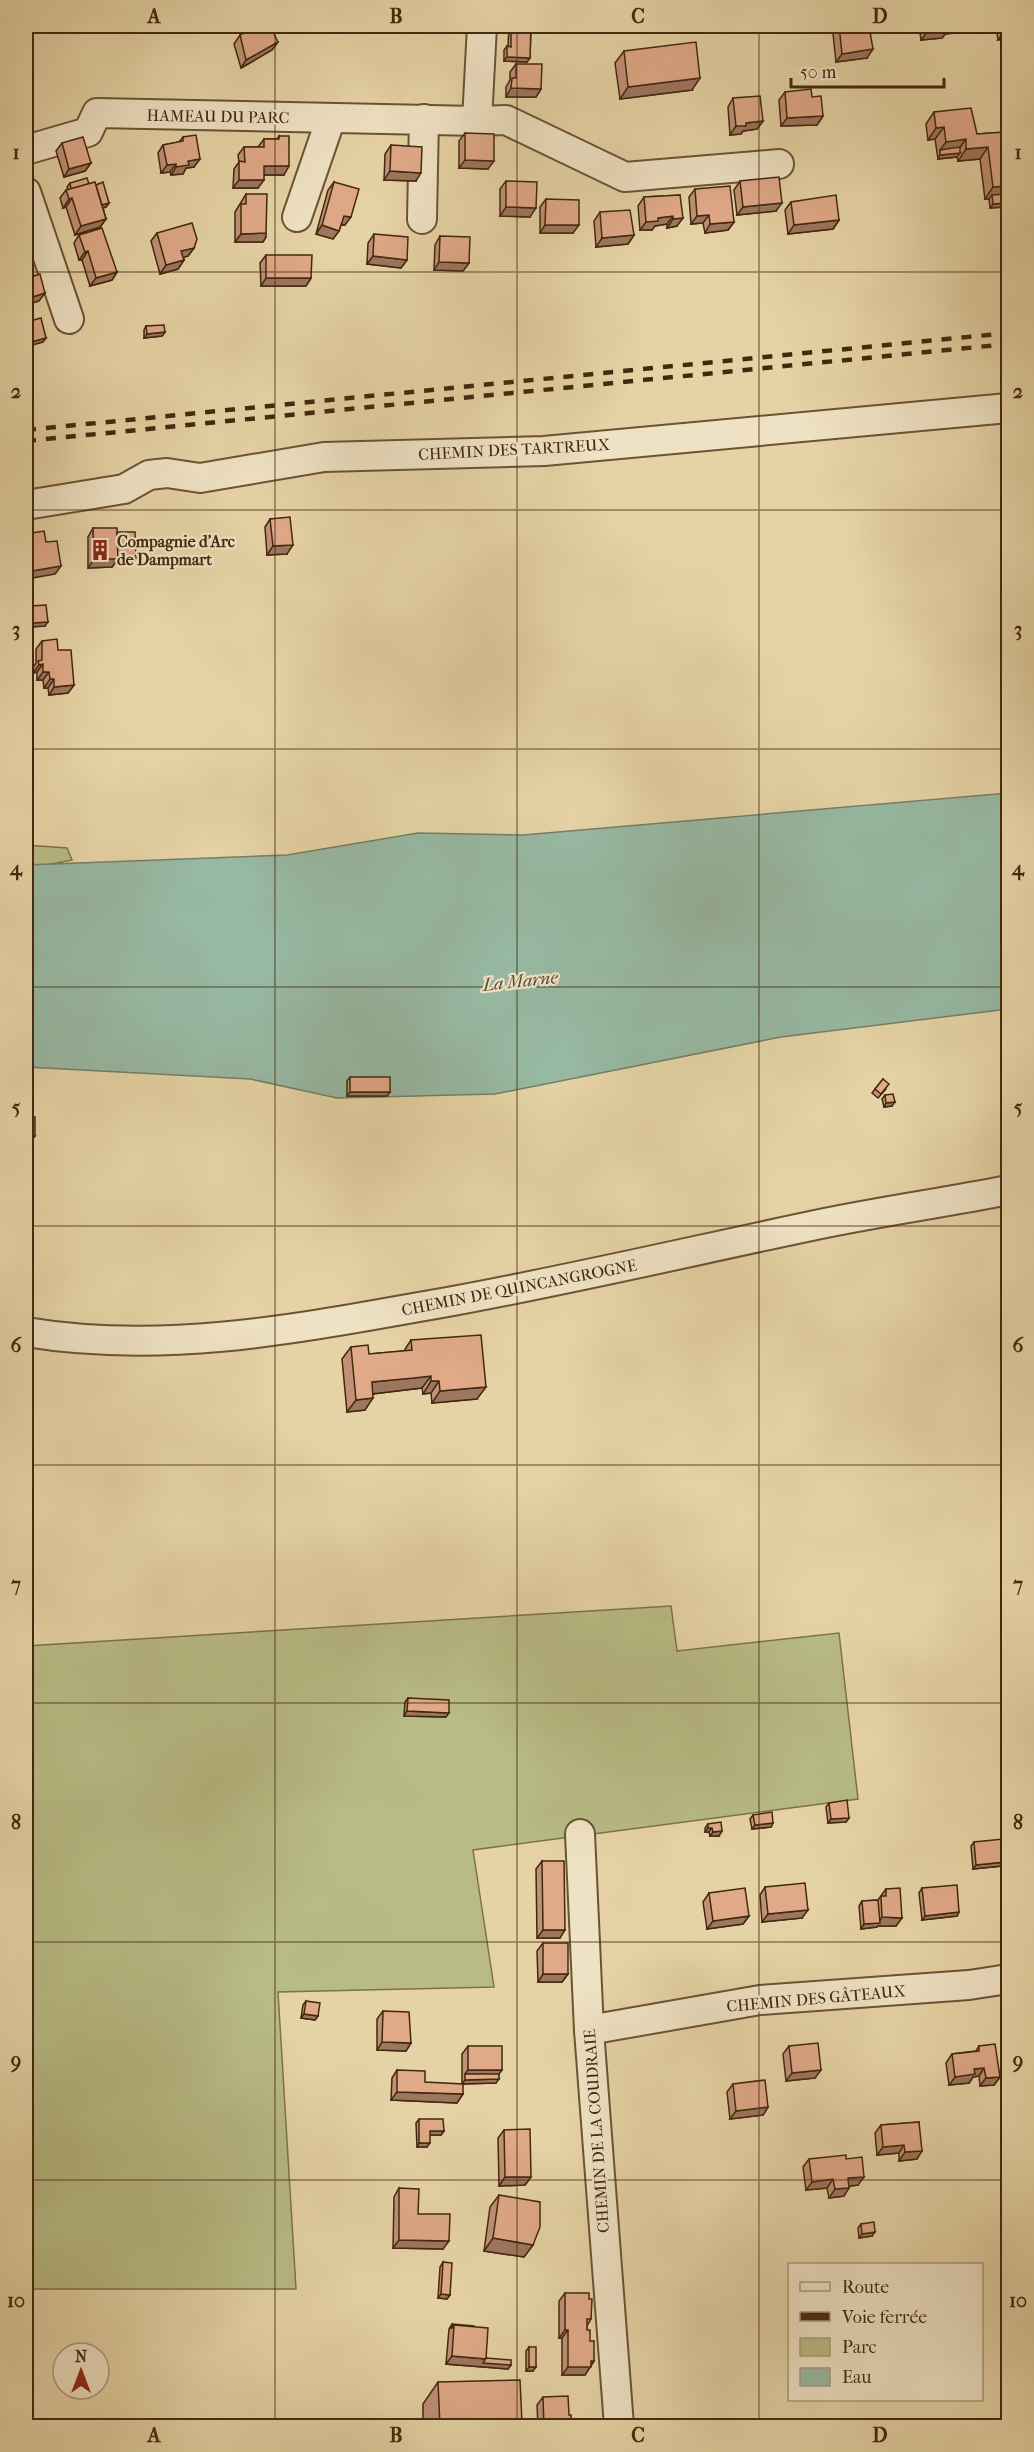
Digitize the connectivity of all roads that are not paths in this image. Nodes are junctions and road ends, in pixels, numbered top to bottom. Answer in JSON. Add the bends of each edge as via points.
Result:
{"nodes":[{"id":1,"x":482,"y":26,"type":"edge"},
{"id":2,"x":331,"y":118,"type":"junction"},
{"id":3,"x":424,"y":120,"type":"junction"},
{"id":4,"x":477,"y":120,"type":"junction"},
{"id":5,"x":26,"y":150,"type":"edge"},
{"id":6,"x":779,"y":164,"type":"dead end"},
{"id":7,"x":26,"y":192,"type":"edge"},
{"id":8,"x":297,"y":217,"type":"dead end"},
{"id":9,"x":422,"y":219,"type":"dead end"},
{"id":10,"x":69,"y":319,"type":"dead end"},
{"id":11,"x":1008,"y":408,"type":"edge"},
{"id":12,"x":26,"y":505,"type":"edge"},
{"id":13,"x":1008,"y":1190,"type":"edge"},
{"id":14,"x":26,"y":1332,"type":"edge"},
{"id":15,"x":580,"y":1834,"type":"dead end"},
{"id":16,"x":1008,"y":1979,"type":"edge"},
{"id":17,"x":589,"y":2030,"type":"junction"},
{"id":18,"x":619,"y":2427,"type":"edge"}],
"edges":[{"from":1,"to":4,"type":"street"},
{"from":2,"to":3,"type":"street","name":"HAMEAU DU PARC"},
{"from":2,"to":5,"type":"street","name":"HAMEAU DU PARC","via":[[97,113],[88,132]]},
{"from":2,"to":8,"type":"street"},
{"from":3,"to":4,"type":"street","name":"HAMEAU DU PARC"},
{"from":3,"to":9,"type":"street"},
{"from":4,"to":6,"type":"street","name":"HAMEAU DU PARC","via":[[506,120],[625,177]]},
{"from":7,"to":10,"type":"street"},
{"from":11,"to":12,"type":"street","name":"CHEMIN DES TARTREUX","via":[[544,451],[324,457],[200,478],[167,473],[149,475],[124,489]]},
{"from":13,"to":14,"type":"street","name":"CHEMIN DE QUINCANGROGNE","via":[[814,1225],[538,1285],[311,1326],[200,1339],[122,1342],[71,1340]]},
{"from":15,"to":17,"type":"street","name":"CHEMIN DE LA COUDRAIE"},
{"from":16,"to":17,"type":"street","name":"CHEMIN DES GÂTEAUX","via":[[760,2000]]},
{"from":17,"to":18,"type":"street","name":"CHEMIN DE LA COUDRAIE"}]}
